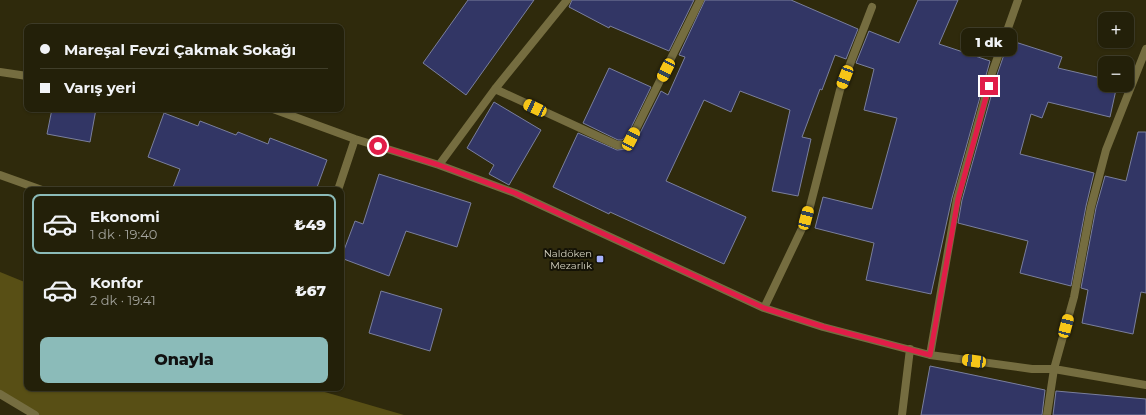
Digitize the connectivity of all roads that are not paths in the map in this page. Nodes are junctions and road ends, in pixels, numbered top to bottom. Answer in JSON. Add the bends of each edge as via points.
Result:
{"nodes":[{"id":1,"x":568,"y":0,"type":"edge"},
{"id":2,"x":700,"y":0,"type":"edge"},
{"id":3,"x":1018,"y":0,"type":"edge"},
{"id":4,"x":872,"y":7,"type":"dead end"},
{"id":5,"x":1146,"y":49,"type":"edge"},
{"id":6,"x":0,"y":72,"type":"edge"},
{"id":7,"x":24,"y":76,"type":"edge"},
{"id":8,"x":495,"y":89,"type":"junction"},
{"id":9,"x":281,"y":112,"type":"edge"},
{"id":10,"x":355,"y":139,"type":"junction"},
{"id":11,"x":439,"y":165,"type":"junction"},
{"id":12,"x":0,"y":175,"type":"edge"},
{"id":13,"x":34,"y":187,"type":"edge"},
{"id":14,"x":339,"y":187,"type":"edge"},
{"id":15,"x":764,"y":308,"type":"junction"},
{"id":16,"x":910,"y":349,"type":"junction"},
{"id":17,"x":930,"y":355,"type":"junction"},
{"id":18,"x":1054,"y":369,"type":"junction"},
{"id":19,"x":1146,"y":385,"type":"edge"},
{"id":20,"x":0,"y":394,"type":"edge"},
{"id":21,"x":35,"y":415,"type":"edge"},
{"id":22,"x":902,"y":415,"type":"edge"},
{"id":23,"x":1047,"y":415,"type":"edge"}],
"edges":[{"from":1,"to":8,"type":"street"},
{"from":2,"to":8,"type":"street","via":[[631,139],[624,145],[617,146]]},
{"from":3,"to":17,"type":"street","via":[[992,73],[958,199]]},
{"from":4,"to":15,"type":"street","via":[[840,90],[806,218]]},
{"from":5,"to":18,"type":"street","via":[[1106,150],[1091,207],[1074,297]]},
{"from":6,"to":7,"type":"street"},
{"from":8,"to":11,"type":"street"},
{"from":9,"to":10,"type":"street"},
{"from":10,"to":11,"type":"street"},
{"from":10,"to":14,"type":"street"},
{"from":11,"to":15,"type":"street","via":[[515,193]]},
{"from":12,"to":13,"type":"street"},
{"from":15,"to":16,"type":"street","via":[[824,327]]},
{"from":16,"to":17,"type":"street"},
{"from":16,"to":22,"type":"street"},
{"from":17,"to":18,"type":"street","via":[[1032,369]]},
{"from":18,"to":19,"type":"street"},
{"from":18,"to":23,"type":"street"},
{"from":20,"to":21,"type":"street"}]}
